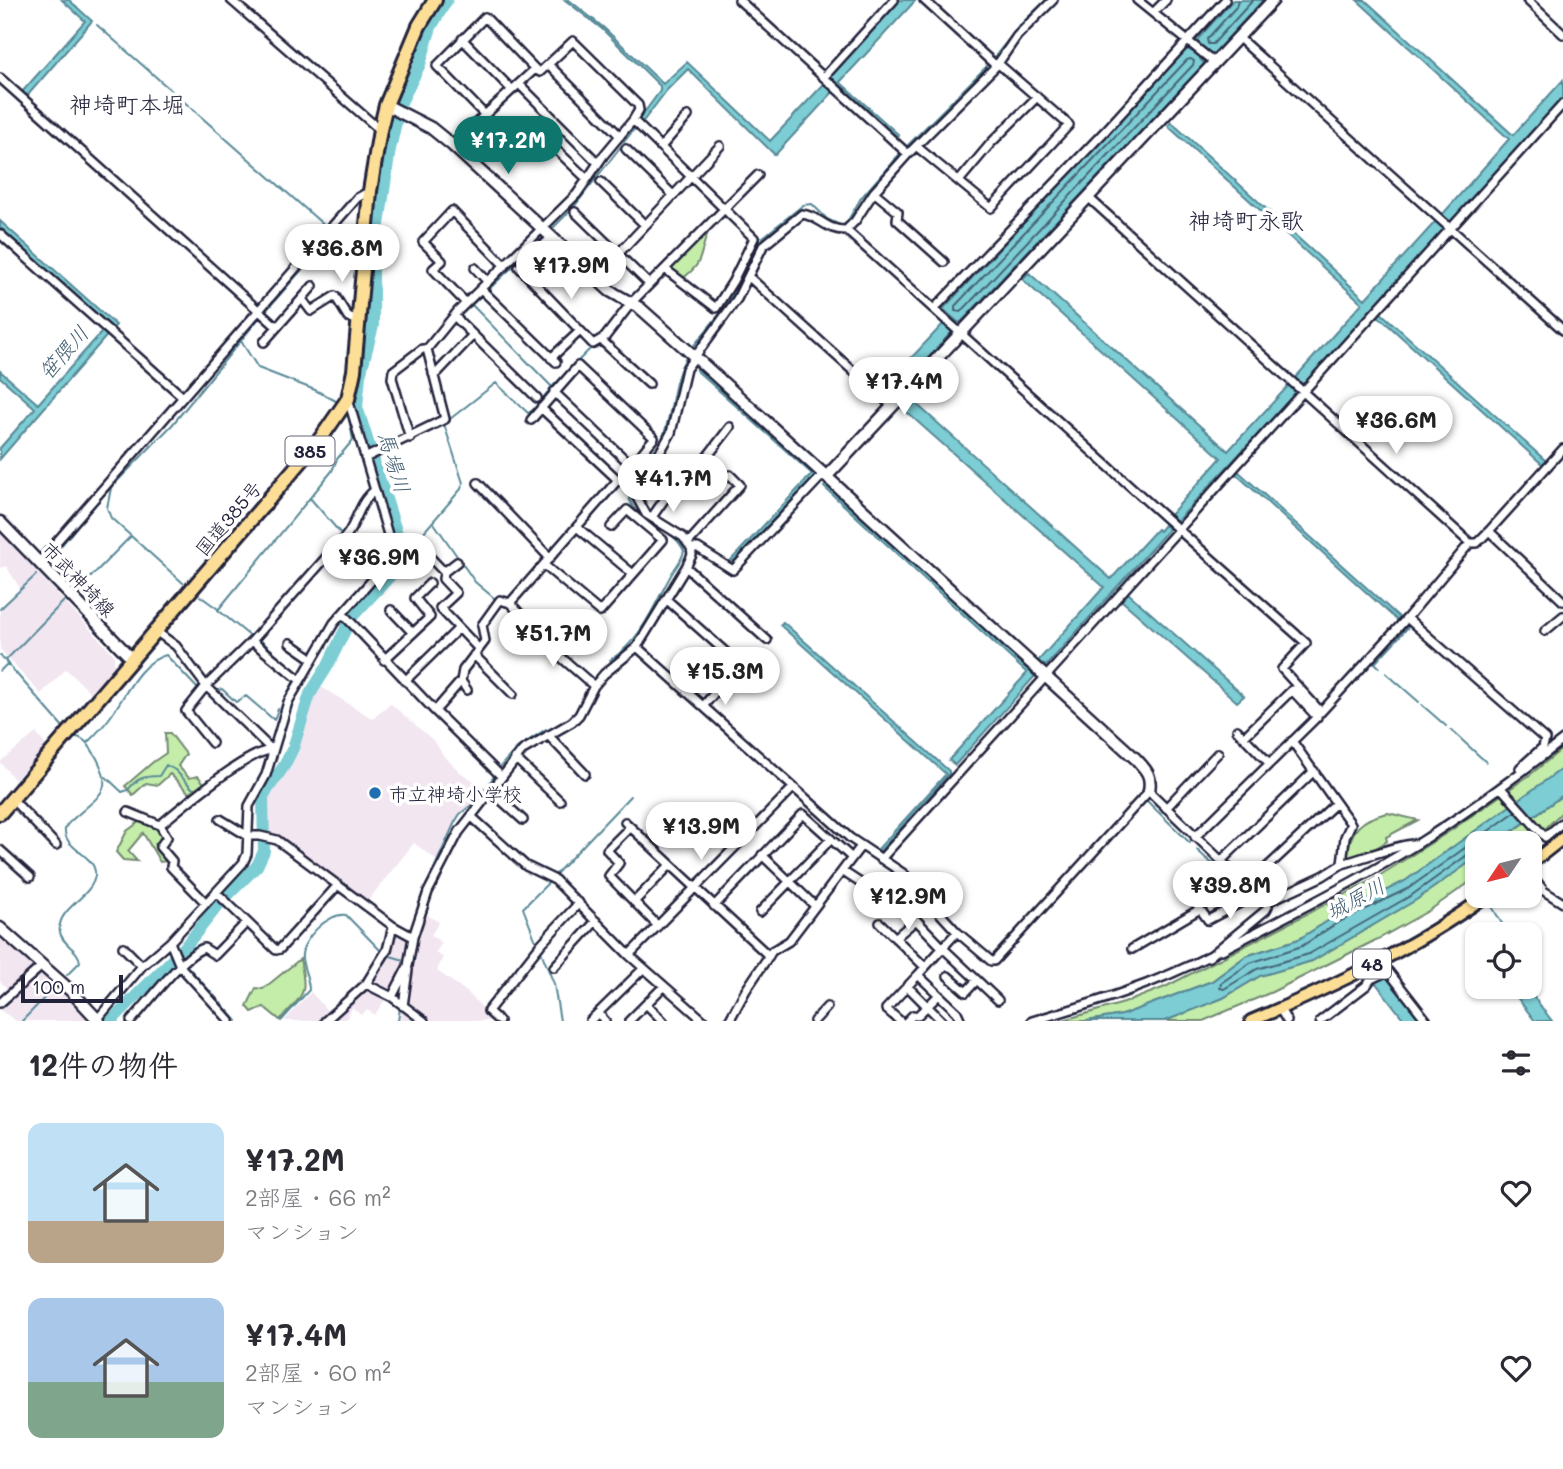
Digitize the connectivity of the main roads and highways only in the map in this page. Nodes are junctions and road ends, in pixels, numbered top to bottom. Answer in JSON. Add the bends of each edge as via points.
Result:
{"nodes":[{"id":1,"x":435,"y":0,"type":"edge"},
{"id":2,"x":0,"y":813,"type":"edge"},
{"id":3,"x":1563,"y":838,"type":"edge"},
{"id":4,"x":1542,"y":855,"type":"edge"},
{"id":5,"x":1470,"y":908,"type":"edge"},
{"id":6,"x":1251,"y":1021,"type":"edge"}],
"edges":[{"from":1,"to":2,"type":"highway","name":"国道385号","number":"385","via":[[418,26],[380,130],[369,191],[348,399],[321,438]]},
{"from":3,"to":4,"type":"main road"},
{"from":5,"to":6,"type":"main road","number":"48","via":[[1394,953]]}]}
